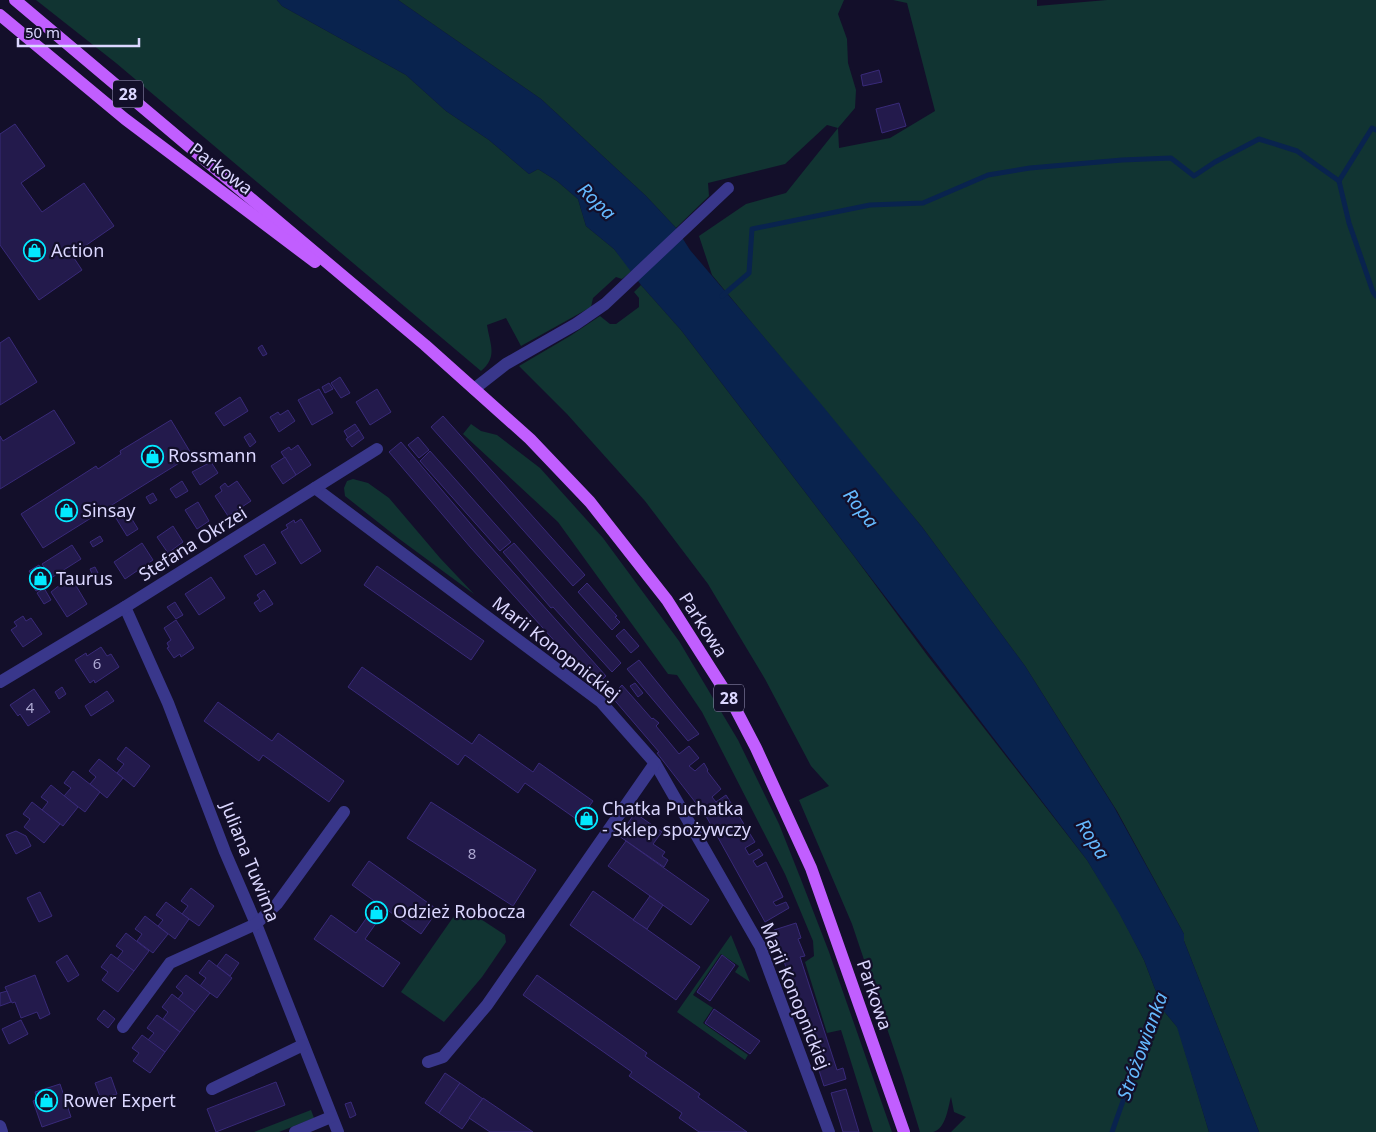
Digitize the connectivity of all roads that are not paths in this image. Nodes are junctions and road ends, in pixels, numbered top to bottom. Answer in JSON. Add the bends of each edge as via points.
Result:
{"nodes":[{"id":1,"x":15,"y":0,"type":"edge"},
{"id":2,"x":0,"y":15,"type":"edge"},
{"id":3,"x":728,"y":188,"type":"dead end"},
{"id":4,"x":425,"y":344,"type":"junction"},
{"id":5,"x":474,"y":389,"type":"junction"},
{"id":6,"x":377,"y":449,"type":"dead end"},
{"id":7,"x":315,"y":488,"type":"junction"},
{"id":8,"x":126,"y":607,"type":"junction"},
{"id":9,"x":0,"y":682,"type":"edge"},
{"id":10,"x":655,"y":763,"type":"junction"},
{"id":11,"x":344,"y":812,"type":"dead end"},
{"id":12,"x":256,"y":924,"type":"junction"},
{"id":13,"x":123,"y":1027,"type":"dead end"},
{"id":14,"x":303,"y":1045,"type":"junction"},
{"id":15,"x":428,"y":1062,"type":"dead end"},
{"id":16,"x":212,"y":1089,"type":"dead end"},
{"id":17,"x":331,"y":1118,"type":"junction"},
{"id":18,"x":0,"y":1126,"type":"edge"},
{"id":19,"x":2,"y":1132,"type":"edge"},
{"id":20,"x":295,"y":1132,"type":"edge"},
{"id":21,"x":338,"y":1132,"type":"edge"},
{"id":22,"x":829,"y":1132,"type":"edge"},
{"id":23,"x":904,"y":1132,"type":"edge"}],
"edges":[{"from":1,"to":4,"type":"main road","name":"Parkowa","number":"28"},
{"from":2,"to":4,"type":"main road","name":"Parkowa","number":"28","via":[[125,119]]},
{"from":3,"to":5,"type":"street","via":[[605,304],[506,364]]},
{"from":4,"to":5,"type":"main road","name":"Parkowa","number":"28"},
{"from":5,"to":23,"type":"main road","name":"Parkowa","number":"28","via":[[530,439],[590,502],[667,600],[732,702],[781,798],[811,868]]},
{"from":6,"to":7,"type":"street","name":"Stefana Okrzei"},
{"from":7,"to":8,"type":"street","name":"Stefana Okrzei"},
{"from":7,"to":10,"type":"street","name":"Marii Konopnickiej","via":[[601,702]]},
{"from":8,"to":9,"type":"street","name":"Stefana Okrzei"},
{"from":8,"to":12,"type":"street","name":"Juliana Tuwima"},
{"from":10,"to":15,"type":"street","via":[[487,1006],[443,1057]]},
{"from":10,"to":22,"type":"street","name":"Marii Konopnickiej","via":[[760,946]]},
{"from":11,"to":12,"type":"street","via":[[278,904]]},
{"from":12,"to":13,"type":"street","via":[[170,963]]},
{"from":12,"to":14,"type":"street","name":"Juliana Tuwima"},
{"from":14,"to":16,"type":"street"},
{"from":14,"to":17,"type":"street","name":"Juliana Tuwima"},
{"from":17,"to":20,"type":"street"},
{"from":17,"to":21,"type":"street","name":"Juliana Tuwima"},
{"from":18,"to":19,"type":"street"}]}
